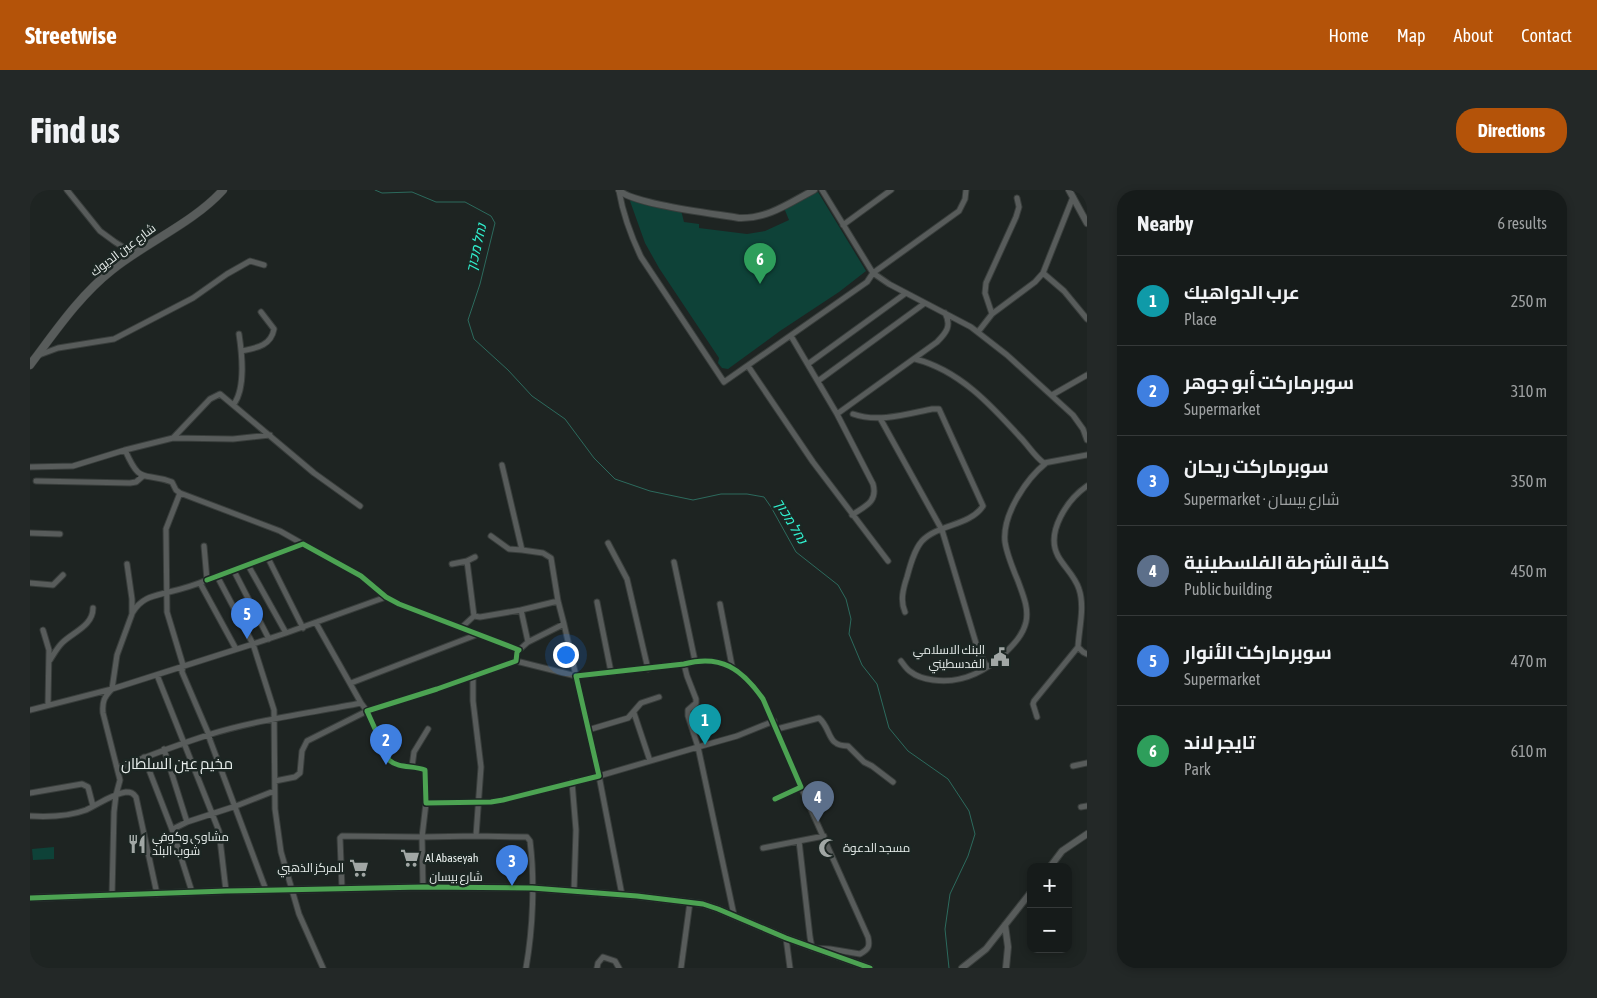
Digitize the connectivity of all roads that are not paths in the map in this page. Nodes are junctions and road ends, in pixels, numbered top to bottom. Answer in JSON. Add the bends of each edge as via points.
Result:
{"nodes":[{"id":1,"x":67,"y":190,"type":"edge"},
{"id":2,"x":814,"y":190,"type":"edge"},
{"id":3,"x":822,"y":190,"type":"edge"},
{"id":4,"x":891,"y":190,"type":"edge"},
{"id":5,"x":966,"y":190,"type":"edge"},
{"id":6,"x":1069,"y":190,"type":"edge"},
{"id":7,"x":221,"y":191,"type":"edge"},
{"id":8,"x":619,"y":191,"type":"edge"},
{"id":9,"x":1073,"y":197,"type":"junction"},
{"id":10,"x":1017,"y":198,"type":"dead end"},
{"id":11,"x":1087,"y":223,"type":"edge"},
{"id":12,"x":843,"y":225,"type":"junction"},
{"id":13,"x":134,"y":254,"type":"junction"},
{"id":14,"x":264,"y":265,"type":"dead end"},
{"id":15,"x":873,"y":273,"type":"junction"},
{"id":16,"x":1043,"y":273,"type":"junction"},
{"id":17,"x":906,"y":293,"type":"junction"},
{"id":18,"x":925,"y":303,"type":"junction"},
{"id":19,"x":261,"y":312,"type":"dead end"},
{"id":20,"x":945,"y":313,"type":"junction"},
{"id":21,"x":992,"y":314,"type":"junction"},
{"id":22,"x":1087,"y":319,"type":"edge"},
{"id":23,"x":963,"y":322,"type":"junction"},
{"id":24,"x":948,"y":329,"type":"junction"},
{"id":25,"x":978,"y":332,"type":"junction"},
{"id":26,"x":239,"y":334,"type":"dead end"},
{"id":27,"x":791,"y":336,"type":"junction"},
{"id":28,"x":242,"y":350,"type":"junction"},
{"id":29,"x":36,"y":356,"type":"junction"},
{"id":30,"x":915,"y":359,"type":"junction"},
{"id":31,"x":808,"y":364,"type":"junction"},
{"id":32,"x":30,"y":365,"type":"edge"},
{"id":33,"x":748,"y":366,"type":"junction"},
{"id":34,"x":1087,"y":375,"type":"edge"},
{"id":35,"x":818,"y":381,"type":"junction"},
{"id":36,"x":1052,"y":395,"type":"junction"},
{"id":37,"x":234,"y":404,"type":"junction"},
{"id":38,"x":837,"y":414,"type":"junction"},
{"id":39,"x":854,"y":414,"type":"dead end"},
{"id":40,"x":880,"y":418,"type":"junction"},
{"id":41,"x":270,"y":435,"type":"junction"},
{"id":42,"x":174,"y":438,"type":"junction"},
{"id":43,"x":1087,"y":440,"type":"edge"},
{"id":44,"x":125,"y":450,"type":"junction"},
{"id":45,"x":1087,"y":455,"type":"edge"},
{"id":46,"x":1046,"y":463,"type":"junction"},
{"id":47,"x":502,"y":465,"type":"dead end"},
{"id":48,"x":30,"y":467,"type":"edge"},
{"id":49,"x":143,"y":476,"type":"junction"},
{"id":50,"x":36,"y":482,"type":"dead end"},
{"id":51,"x":1087,"y":486,"type":"edge"},
{"id":52,"x":180,"y":493,"type":"junction"},
{"id":53,"x":360,"y":506,"type":"dead end"},
{"id":54,"x":852,"y":515,"type":"junction"},
{"id":55,"x":942,"y":530,"type":"junction"},
{"id":56,"x":30,"y":533,"type":"edge"},
{"id":57,"x":60,"y":534,"type":"dead end"},
{"id":58,"x":491,"y":536,"type":"dead end"},
{"id":59,"x":608,"y":543,"type":"dead end"},
{"id":60,"x":302,"y":544,"type":"junction"},
{"id":61,"x":204,"y":546,"type":"dead end"},
{"id":62,"x":522,"y":550,"type":"junction"},
{"id":63,"x":475,"y":557,"type":"dead end"},
{"id":64,"x":268,"y":558,"type":"junction"},
{"id":65,"x":467,"y":561,"type":"junction"},
{"id":66,"x":888,"y":561,"type":"dead end"},
{"id":67,"x":674,"y":562,"type":"dead end"},
{"id":68,"x":127,"y":564,"type":"dead end"},
{"id":69,"x":452,"y":564,"type":"dead end"},
{"id":70,"x":248,"y":566,"type":"junction"},
{"id":71,"x":234,"y":571,"type":"junction"},
{"id":72,"x":63,"y":575,"type":"dead end"},
{"id":73,"x":217,"y":576,"type":"junction"},
{"id":74,"x":207,"y":580,"type":"junction"},
{"id":75,"x":30,"y":583,"type":"edge"},
{"id":76,"x":200,"y":583,"type":"junction"},
{"id":77,"x":168,"y":592,"type":"junction"},
{"id":78,"x":386,"y":597,"type":"junction"},
{"id":79,"x":558,"y":601,"type":"junction"},
{"id":80,"x":597,"y":602,"type":"dead end"},
{"id":81,"x":720,"y":604,"type":"dead end"},
{"id":82,"x":93,"y":608,"type":"dead end"},
{"id":83,"x":521,"y":610,"type":"junction"},
{"id":84,"x":905,"y":612,"type":"dead end"},
{"id":85,"x":132,"y":614,"type":"junction"},
{"id":86,"x":474,"y":616,"type":"junction"},
{"id":87,"x":316,"y":623,"type":"junction"},
{"id":88,"x":564,"y":624,"type":"junction"},
{"id":89,"x":303,"y":628,"type":"junction"},
{"id":90,"x":461,"y":628,"type":"junction"},
{"id":91,"x":43,"y":630,"type":"dead end"},
{"id":92,"x":286,"y":633,"type":"junction"},
{"id":93,"x":476,"y":635,"type":"junction"},
{"id":94,"x":269,"y":639,"type":"junction"},
{"id":95,"x":528,"y":642,"type":"junction"},
{"id":96,"x":253,"y":644,"type":"junction"},
{"id":97,"x":1078,"y":647,"type":"junction"},
{"id":98,"x":236,"y":649,"type":"junction"},
{"id":99,"x":519,"y":650,"type":"junction"},
{"id":100,"x":1087,"y":654,"type":"edge"},
{"id":101,"x":50,"y":660,"type":"junction"},
{"id":102,"x":516,"y":660,"type":"junction"},
{"id":103,"x":695,"y":661,"type":"junction"},
{"id":104,"x":901,"y":662,"type":"dead end"},
{"id":105,"x":684,"y":664,"type":"junction"},
{"id":106,"x":183,"y":665,"type":"junction"},
{"id":107,"x":732,"y":666,"type":"junction"},
{"id":108,"x":987,"y":667,"type":"junction"},
{"id":109,"x":648,"y":669,"type":"junction"},
{"id":110,"x":611,"y":672,"type":"junction"},
{"id":111,"x":157,"y":675,"type":"junction"},
{"id":112,"x":473,"y":675,"type":"junction"},
{"id":113,"x":576,"y":676,"type":"junction"},
{"id":114,"x":351,"y":683,"type":"junction"},
{"id":115,"x":112,"y":689,"type":"junction"},
{"id":116,"x":660,"y":698,"type":"dead end"},
{"id":117,"x":360,"y":703,"type":"junction"},
{"id":118,"x":48,"y":704,"type":"junction"},
{"id":119,"x":30,"y":710,"type":"edge"},
{"id":120,"x":368,"y":711,"type":"junction"},
{"id":121,"x":634,"y":713,"type":"junction"},
{"id":122,"x":1037,"y":718,"type":"dead end"},
{"id":123,"x":274,"y":720,"type":"junction"},
{"id":124,"x":774,"y":721,"type":"junction"},
{"id":125,"x":428,"y":729,"type":"dead end"},
{"id":126,"x":777,"y":729,"type":"junction"},
{"id":127,"x":588,"y":730,"type":"junction"},
{"id":128,"x":209,"y":735,"type":"junction"},
{"id":129,"x":184,"y":744,"type":"junction"},
{"id":130,"x":698,"y":747,"type":"junction"},
{"id":131,"x":164,"y":749,"type":"junction"},
{"id":132,"x":144,"y":757,"type":"junction"},
{"id":133,"x":650,"y":761,"type":"junction"},
{"id":134,"x":1087,"y":763,"type":"edge"},
{"id":135,"x":1073,"y":766,"type":"dead end"},
{"id":136,"x":412,"y":767,"type":"junction"},
{"id":137,"x":118,"y":768,"type":"junction"},
{"id":138,"x":599,"y":776,"type":"junction"},
{"id":139,"x":275,"y":780,"type":"junction"},
{"id":140,"x":572,"y":782,"type":"junction"},
{"id":141,"x":893,"y":782,"type":"dead end"},
{"id":142,"x":801,"y":787,"type":"junction"},
{"id":143,"x":274,"y":790,"type":"junction"},
{"id":144,"x":30,"y":793,"type":"edge"},
{"id":145,"x":116,"y":795,"type":"junction"},
{"id":146,"x":775,"y":798,"type":"dead end"},
{"id":147,"x":477,"y":802,"type":"junction"},
{"id":148,"x":426,"y":803,"type":"junction"},
{"id":149,"x":93,"y":806,"type":"junction"},
{"id":150,"x":236,"y":806,"type":"junction"},
{"id":151,"x":211,"y":813,"type":"junction"},
{"id":152,"x":30,"y":816,"type":"edge"},
{"id":153,"x":187,"y":822,"type":"junction"},
{"id":154,"x":173,"y":832,"type":"junction"},
{"id":155,"x":1087,"y":834,"type":"edge"},
{"id":156,"x":476,"y":836,"type":"junction"},
{"id":157,"x":824,"y":836,"type":"junction"},
{"id":158,"x":422,"y":837,"type":"junction"},
{"id":159,"x":799,"y":841,"type":"junction"},
{"id":160,"x":763,"y":848,"type":"dead end"},
{"id":161,"x":1053,"y":863,"type":"edge"},
{"id":162,"x":423,"y":887,"type":"junction"},
{"id":163,"x":532,"y":888,"type":"junction"},
{"id":164,"x":342,"y":889,"type":"junction"},
{"id":165,"x":266,"y":890,"type":"junction"},
{"id":166,"x":293,"y":890,"type":"junction"},
{"id":167,"x":226,"y":891,"type":"junction"},
{"id":168,"x":574,"y":891,"type":"junction"},
{"id":169,"x":192,"y":892,"type":"junction"},
{"id":170,"x":157,"y":894,"type":"junction"},
{"id":171,"x":622,"y":895,"type":"junction"},
{"id":172,"x":112,"y":896,"type":"junction"},
{"id":173,"x":1027,"y":897,"type":"edge"},
{"id":174,"x":30,"y":898,"type":"edge"},
{"id":175,"x":690,"y":902,"type":"junction"},
{"id":176,"x":734,"y":915,"type":"junction"},
{"id":177,"x":1005,"y":925,"type":"junction"},
{"id":178,"x":996,"y":936,"type":"junction"},
{"id":179,"x":786,"y":938,"type":"junction"},
{"id":180,"x":1007,"y":939,"type":"junction"},
{"id":181,"x":812,"y":948,"type":"junction"},
{"id":182,"x":323,"y":968,"type":"edge"},
{"id":183,"x":526,"y":968,"type":"edge"},
{"id":184,"x":597,"y":968,"type":"edge"},
{"id":185,"x":619,"y":968,"type":"edge"},
{"id":186,"x":681,"y":968,"type":"edge"},
{"id":187,"x":790,"y":968,"type":"edge"},
{"id":188,"x":870,"y":968,"type":"edge"},
{"id":189,"x":962,"y":968,"type":"edge"},
{"id":190,"x":1006,"y":968,"type":"edge"}],
"edges":[{"from":1,"to":13,"type":"street","via":[[100,231]]},
{"from":2,"to":8,"type":"street","via":[[768,214],[751,218],[660,204]]},
{"from":3,"to":12,"type":"street"},
{"from":4,"to":12,"type":"street"},
{"from":5,"to":15,"type":"street","via":[[959,211]]},
{"from":6,"to":9,"type":"street"},
{"from":7,"to":13,"type":"main road","name":"شارع عين الديوك","via":[[195,213]]},
{"from":8,"to":33,"type":"street","via":[[632,239],[641,257],[724,382]]},
{"from":9,"to":11,"type":"street"},
{"from":9,"to":16,"type":"street"},
{"from":10,"to":21,"type":"street","via":[[1016,217],[986,283],[985,292]]},
{"from":12,"to":15,"type":"street"},
{"from":13,"to":29,"type":"main road","name":"شارع عين الديوك","via":[[101,279]]},
{"from":14,"to":29,"type":"street","via":[[250,261],[193,298],[114,339],[58,348]]},
{"from":15,"to":17,"type":"street"},
{"from":15,"to":27,"type":"street","via":[[867,282]]},
{"from":16,"to":21,"type":"street"},
{"from":16,"to":22,"type":"street","via":[[1064,291]]},
{"from":17,"to":18,"type":"street"},
{"from":17,"to":31,"type":"street"},
{"from":18,"to":20,"type":"street"},
{"from":18,"to":35,"type":"street"},
{"from":19,"to":28,"type":"street","via":[[274,329],[272,336],[262,345]]},
{"from":20,"to":23,"type":"street"},
{"from":20,"to":24,"type":"street"},
{"from":21,"to":25,"type":"street"},
{"from":23,"to":24,"type":"street"},
{"from":23,"to":25,"type":"street"},
{"from":24,"to":30,"type":"street"},
{"from":25,"to":36,"type":"street"},
{"from":26,"to":28,"type":"street"},
{"from":27,"to":31,"type":"street"},
{"from":27,"to":33,"type":"street"},
{"from":28,"to":37,"type":"street","via":[[241,382]]},
{"from":29,"to":32,"type":"main road","name":"شارع عين الديوك"},
{"from":30,"to":38,"type":"street"},
{"from":30,"to":46,"type":"street","via":[[970,388]]},
{"from":31,"to":35,"type":"street"},
{"from":33,"to":54,"type":"street"},
{"from":34,"to":36,"type":"street"},
{"from":35,"to":38,"type":"street"},
{"from":36,"to":43,"type":"street","via":[[1078,421]]},
{"from":37,"to":41,"type":"street"},
{"from":37,"to":42,"type":"street","via":[[220,394],[215,395]]},
{"from":38,"to":54,"type":"street","via":[[876,493],[873,500]]},
{"from":39,"to":40,"type":"street"},
{"from":40,"to":55,"type":"street"},
{"from":40,"to":55,"type":"street","via":[[932,409],[941,412],[983,506],[969,518]]},
{"from":41,"to":42,"type":"street","via":[[233,439]]},
{"from":41,"to":53,"type":"street","via":[[314,473]]},
{"from":42,"to":44,"type":"street"},
{"from":44,"to":48,"type":"street","via":[[73,466]]},
{"from":44,"to":49,"type":"street","via":[[134,468]]},
{"from":45,"to":46,"type":"street"},
{"from":46,"to":108,"type":"street","via":[[1019,495],[1005,528],[1007,551],[1026,606],[1025,626],[1010,648]]},
{"from":47,"to":62,"type":"street"},
{"from":49,"to":50,"type":"street","via":[[130,483]]},
{"from":49,"to":52,"type":"street","via":[[172,482]]},
{"from":51,"to":97,"type":"street","via":[[1064,513],[1054,536],[1058,556],[1079,588],[1081,622]]},
{"from":52,"to":60,"type":"street","via":[[280,532]]},
{"from":52,"to":77,"type":"street","via":[[166,529]]},
{"from":54,"to":66,"type":"street"},
{"from":55,"to":84,"type":"street","via":[[918,547],[905,585],[902,605]]},
{"from":55,"to":108,"type":"street","via":[[977,645]]},
{"from":56,"to":57,"type":"street"},
{"from":58,"to":62,"type":"street","via":[[509,549]]},
{"from":59,"to":109,"type":"street","via":[[627,579]]},
{"from":60,"to":64,"type":"street"},
{"from":60,"to":78,"type":"street","via":[[361,576]]},
{"from":61,"to":74,"type":"street"},
{"from":62,"to":79,"type":"street","via":[[543,553],[551,558]]},
{"from":63,"to":65,"type":"street"},
{"from":64,"to":70,"type":"street"},
{"from":64,"to":89,"type":"street"},
{"from":65,"to":69,"type":"street"},
{"from":65,"to":86,"type":"street"},
{"from":67,"to":103,"type":"street"},
{"from":68,"to":85,"type":"street"},
{"from":70,"to":71,"type":"street"},
{"from":70,"to":92,"type":"street"},
{"from":71,"to":73,"type":"street"},
{"from":71,"to":94,"type":"street"},
{"from":72,"to":75,"type":"street","via":[[53,585]]},
{"from":73,"to":74,"type":"street"},
{"from":73,"to":96,"type":"street"},
{"from":74,"to":76,"type":"street"},
{"from":76,"to":77,"type":"street"},
{"from":76,"to":98,"type":"street"},
{"from":77,"to":85,"type":"street","via":[[153,595],[137,606]]},
{"from":77,"to":106,"type":"street","via":[[168,612]]},
{"from":78,"to":87,"type":"street"},
{"from":78,"to":90,"type":"street"},
{"from":79,"to":83,"type":"street"},
{"from":79,"to":88,"type":"street"},
{"from":80,"to":110,"type":"street"},
{"from":81,"to":107,"type":"street"},
{"from":82,"to":101,"type":"street","via":[[91,619],[60,645]]},
{"from":83,"to":86,"type":"street"},
{"from":83,"to":95,"type":"street"},
{"from":85,"to":115,"type":"street","via":[[117,655]]},
{"from":86,"to":90,"type":"street"},
{"from":87,"to":89,"type":"street"},
{"from":87,"to":114,"type":"street"},
{"from":88,"to":95,"type":"street"},
{"from":88,"to":113,"type":"street"},
{"from":89,"to":92,"type":"street"},
{"from":90,"to":93,"type":"street"},
{"from":91,"to":101,"type":"street"},
{"from":92,"to":94,"type":"street"},
{"from":93,"to":99,"type":"street"},
{"from":93,"to":114,"type":"street"},
{"from":94,"to":96,"type":"street"},
{"from":95,"to":99,"type":"street"},
{"from":96,"to":98,"type":"street"},
{"from":96,"to":123,"type":"street","via":[[272,700]]},
{"from":97,"to":100,"type":"street"},
{"from":97,"to":122,"type":"street","via":[[1034,701]]},
{"from":98,"to":106,"type":"street"},
{"from":99,"to":102,"type":"street"},
{"from":101,"to":118,"type":"street"},
{"from":102,"to":112,"type":"street"},
{"from":102,"to":113,"type":"street"},
{"from":103,"to":105,"type":"street"},
{"from":103,"to":107,"type":"street"},
{"from":104,"to":108,"type":"street","via":[[912,673],[948,681],[964,679]]},
{"from":105,"to":109,"type":"street"},
{"from":105,"to":130,"type":"street","via":[[696,699],[688,710],[688,716]]},
{"from":106,"to":111,"type":"street"},
{"from":106,"to":128,"type":"street","via":[[182,672]]},
{"from":107,"to":124,"type":"street","via":[[763,698]]},
{"from":109,"to":110,"type":"street"},
{"from":110,"to":113,"type":"street"},
{"from":111,"to":115,"type":"street"},
{"from":111,"to":129,"type":"street"},
{"from":112,"to":120,"type":"street"},
{"from":112,"to":147,"type":"street","via":[[481,767]]},
{"from":113,"to":127,"type":"street"},
{"from":114,"to":117,"type":"street"},
{"from":115,"to":118,"type":"street"},
{"from":115,"to":137,"type":"street","via":[[102,704]]},
{"from":116,"to":121,"type":"street","via":[[641,703]]},
{"from":117,"to":120,"type":"street"},
{"from":117,"to":123,"type":"street"},
{"from":118,"to":119,"type":"street"},
{"from":120,"to":136,"type":"street","via":[[389,760]]},
{"from":120,"to":139,"type":"street","via":[[307,741],[302,751],[300,773],[295,777]]},
{"from":121,"to":127,"type":"street","via":[[628,718]]},
{"from":121,"to":133,"type":"street"},
{"from":123,"to":128,"type":"street"},
{"from":123,"to":139,"type":"street"},
{"from":124,"to":126,"type":"street"},
{"from":124,"to":130,"type":"street"},
{"from":125,"to":136,"type":"street","via":[[414,752]]},
{"from":126,"to":141,"type":"street","via":[[819,718],[834,742],[848,746]]},
{"from":126,"to":142,"type":"street"},
{"from":127,"to":138,"type":"street"},
{"from":128,"to":129,"type":"street"},
{"from":128,"to":150,"type":"street"},
{"from":129,"to":131,"type":"street"},
{"from":129,"to":151,"type":"street"},
{"from":130,"to":133,"type":"street"},
{"from":130,"to":176,"type":"street"},
{"from":131,"to":132,"type":"street"},
{"from":131,"to":153,"type":"street"},
{"from":132,"to":137,"type":"street"},
{"from":132,"to":154,"type":"street"},
{"from":133,"to":138,"type":"street"},
{"from":134,"to":135,"type":"street"},
{"from":136,"to":148,"type":"street","via":[[425,770]]},
{"from":137,"to":145,"type":"street","via":[[120,780]]},
{"from":138,"to":140,"type":"street"},
{"from":138,"to":171,"type":"street"},
{"from":139,"to":143,"type":"street"},
{"from":140,"to":147,"type":"street","via":[[513,798]]},
{"from":140,"to":168,"type":"street","via":[[576,830]]},
{"from":142,"to":146,"type":"street"},
{"from":142,"to":157,"type":"street"},
{"from":143,"to":150,"type":"street"},
{"from":143,"to":166,"type":"street","via":[[281,852]]},
{"from":144,"to":149,"type":"street","via":[[82,784],[88,786]]},
{"from":145,"to":149,"type":"street"},
{"from":145,"to":170,"type":"street","via":[[128,792],[136,797]]},
{"from":145,"to":172,"type":"street"},
{"from":147,"to":148,"type":"street"},
{"from":147,"to":156,"type":"street"},
{"from":148,"to":158,"type":"street"},
{"from":149,"to":152,"type":"street","via":[[78,812]]},
{"from":150,"to":151,"type":"street"},
{"from":150,"to":165,"type":"street"},
{"from":151,"to":153,"type":"street"},
{"from":151,"to":167,"type":"street","via":[[218,830]]},
{"from":153,"to":154,"type":"street","via":[[177,826]]},
{"from":154,"to":169,"type":"street"},
{"from":155,"to":161,"type":"street","via":[[1076,839]]},
{"from":156,"to":158,"type":"street"},
{"from":156,"to":163,"type":"street","via":[[528,836]]},
{"from":157,"to":159,"type":"street"},
{"from":157,"to":181,"type":"street","via":[[870,944],[860,954]]},
{"from":158,"to":162,"type":"street"},
{"from":158,"to":164,"type":"street","via":[[341,837]]},
{"from":159,"to":160,"type":"street"},
{"from":159,"to":181,"type":"street"},
{"from":162,"to":163,"type":"street","name":"شارع بيسان"},
{"from":162,"to":164,"type":"street","name":"شارع بيسان"},
{"from":163,"to":168,"type":"street","name":"شارع بيسان"},
{"from":163,"to":183,"type":"street","via":[[531,936]]},
{"from":164,"to":166,"type":"street","name":"شارع بيسان"},
{"from":165,"to":166,"type":"street","name":"شارع بيسان"},
{"from":165,"to":167,"type":"street","name":"شارع بيسان"},
{"from":166,"to":182,"type":"street"},
{"from":167,"to":169,"type":"street","name":"شارع بيسان"},
{"from":168,"to":171,"type":"street","name":"شارع بيسان"},
{"from":169,"to":170,"type":"street","name":"شارع بيسان"},
{"from":170,"to":172,"type":"street","name":"شارع بيسان"},
{"from":171,"to":175,"type":"street","name":"شارع بيسان"},
{"from":172,"to":174,"type":"street","name":"شارع بيسان"},
{"from":173,"to":177,"type":"street"},
{"from":175,"to":176,"type":"street","name":"شارع بيسان"},
{"from":175,"to":186,"type":"street"},
{"from":176,"to":179,"type":"street","name":"شارع بيسان"},
{"from":177,"to":178,"type":"street"},
{"from":177,"to":180,"type":"street"},
{"from":178,"to":180,"type":"street"},
{"from":178,"to":189,"type":"street","via":[[986,949]]},
{"from":179,"to":181,"type":"street","name":"شارع بيسان"},
{"from":179,"to":187,"type":"street"},
{"from":180,"to":190,"type":"street"},
{"from":181,"to":188,"type":"street","name":"شارع بيسان"},
{"from":184,"to":185,"type":"street","via":[[602,957],[615,961]]}]}
